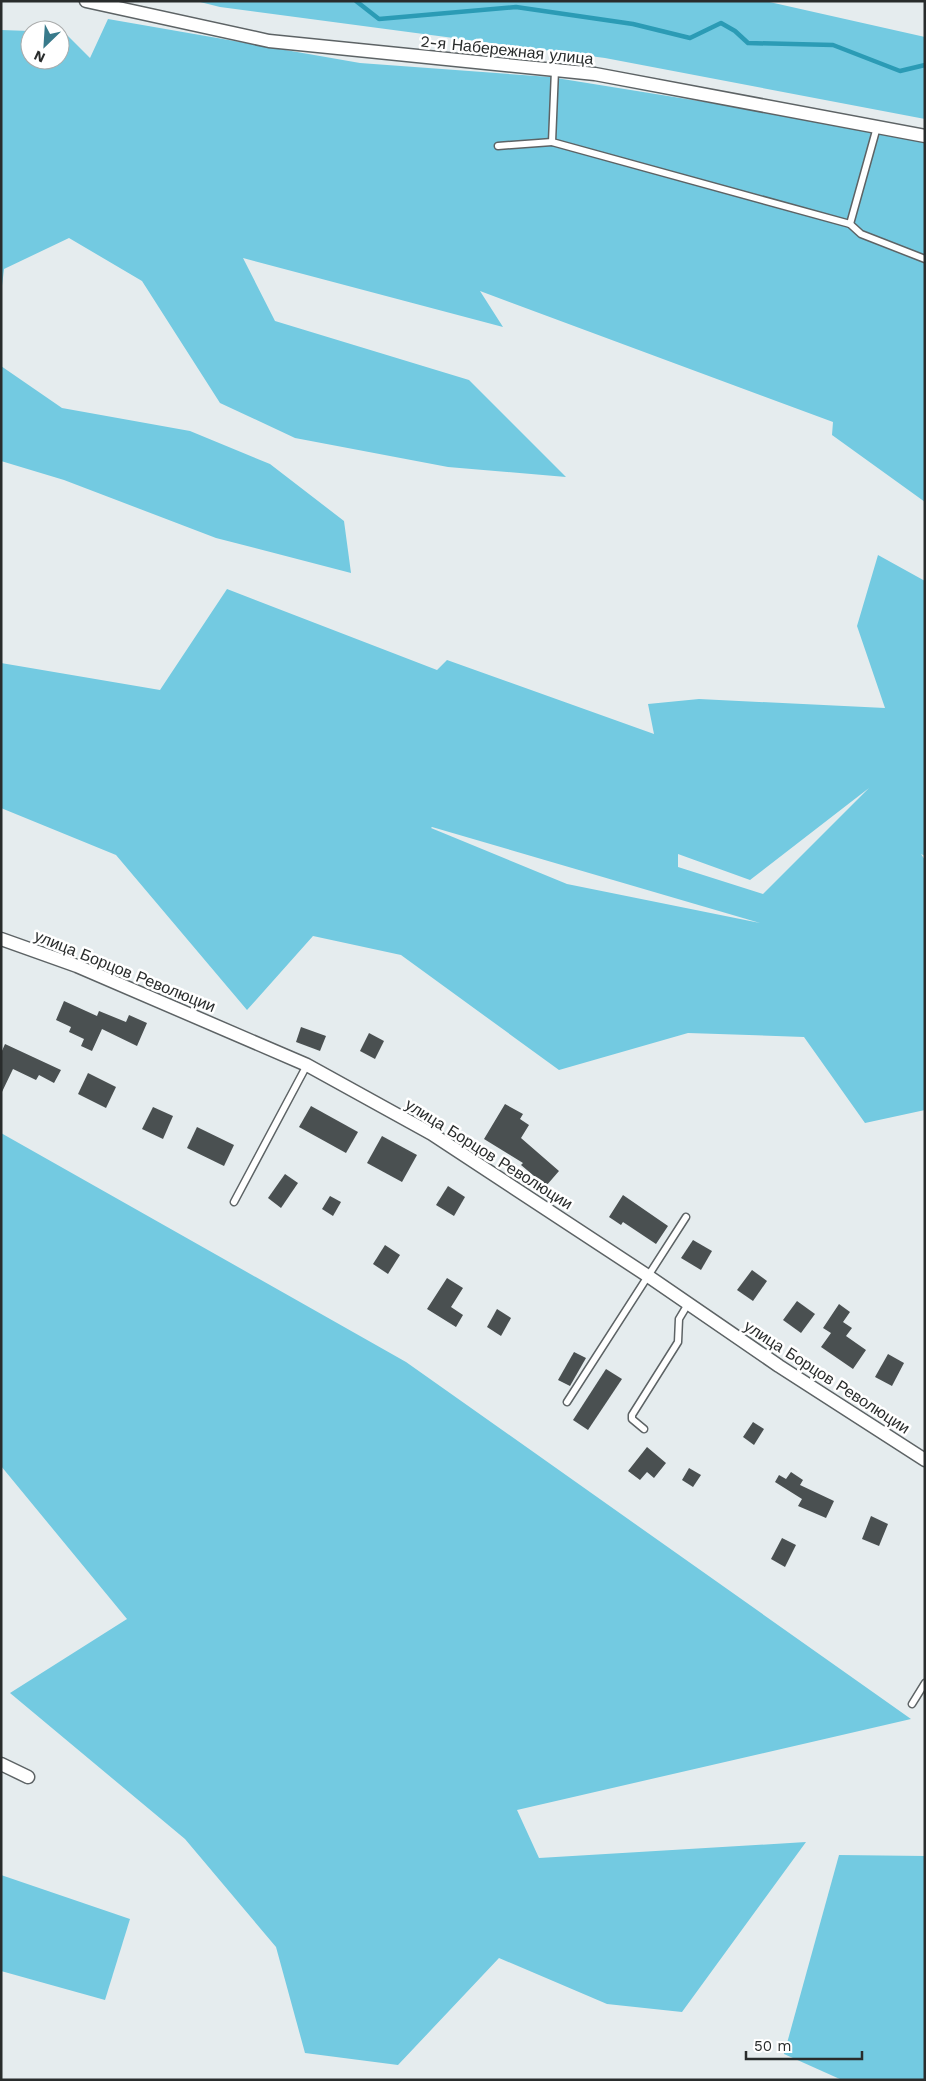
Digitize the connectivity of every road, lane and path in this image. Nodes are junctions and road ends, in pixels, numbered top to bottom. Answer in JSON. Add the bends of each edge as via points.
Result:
{"nodes":[{"id":1,"x":86,"y":1,"type":"edge"},
{"id":2,"x":555,"y":70,"type":"junction"},
{"id":3,"x":877,"y":127,"type":"junction"},
{"id":4,"x":925,"y":136,"type":"edge"},
{"id":5,"x":552,"y":142,"type":"junction"},
{"id":6,"x":498,"y":146,"type":"dead end"},
{"id":7,"x":850,"y":224,"type":"junction"},
{"id":8,"x":925,"y":259,"type":"edge"},
{"id":9,"x":1,"y":939,"type":"edge"},
{"id":10,"x":307,"y":1065,"type":"junction"},
{"id":11,"x":234,"y":1202,"type":"dead end"},
{"id":12,"x":686,"y":1217,"type":"dead end"},
{"id":13,"x":648,"y":1276,"type":"junction"},
{"id":14,"x":688,"y":1304,"type":"junction"},
{"id":15,"x":567,"y":1402,"type":"dead end"},
{"id":16,"x":644,"y":1429,"type":"dead end"},
{"id":17,"x":925,"y":1460,"type":"edge"},
{"id":18,"x":925,"y":1683,"type":"edge"},
{"id":19,"x":912,"y":1704,"type":"dead end"},
{"id":20,"x":1,"y":1764,"type":"edge"},
{"id":21,"x":28,"y":1777,"type":"dead end"}],
"edges":[{"from":1,"to":2,"type":"street","name":"2-я Набережная улица","via":[[269,41]]},
{"from":2,"to":3,"type":"street","name":"2-я Набережная улица","via":[[595,74]]},
{"from":2,"to":5,"type":"lane"},
{"from":3,"to":4,"type":"street","name":"2-я Набережная улица"},
{"from":3,"to":7,"type":"lane"},
{"from":5,"to":6,"type":"lane"},
{"from":5,"to":7,"type":"lane"},
{"from":7,"to":8,"type":"lane","via":[[862,234]]},
{"from":9,"to":10,"type":"street","name":"улица Борцов Революции","via":[[77,966]]},
{"from":10,"to":11,"type":"lane"},
{"from":10,"to":13,"type":"street","name":"улица Борцов Революции","via":[[432,1134]]},
{"from":12,"to":13,"type":"lane"},
{"from":13,"to":14,"type":"street","name":"улица Борцов Революции"},
{"from":13,"to":15,"type":"lane"},
{"from":14,"to":16,"type":"lane","via":[[679,1320],[678,1342],[632,1415],[632,1419]]},
{"from":14,"to":17,"type":"street","name":"улица Борцов Революции"},
{"from":18,"to":19,"type":"lane"},
{"from":20,"to":21,"type":"street"}]}
